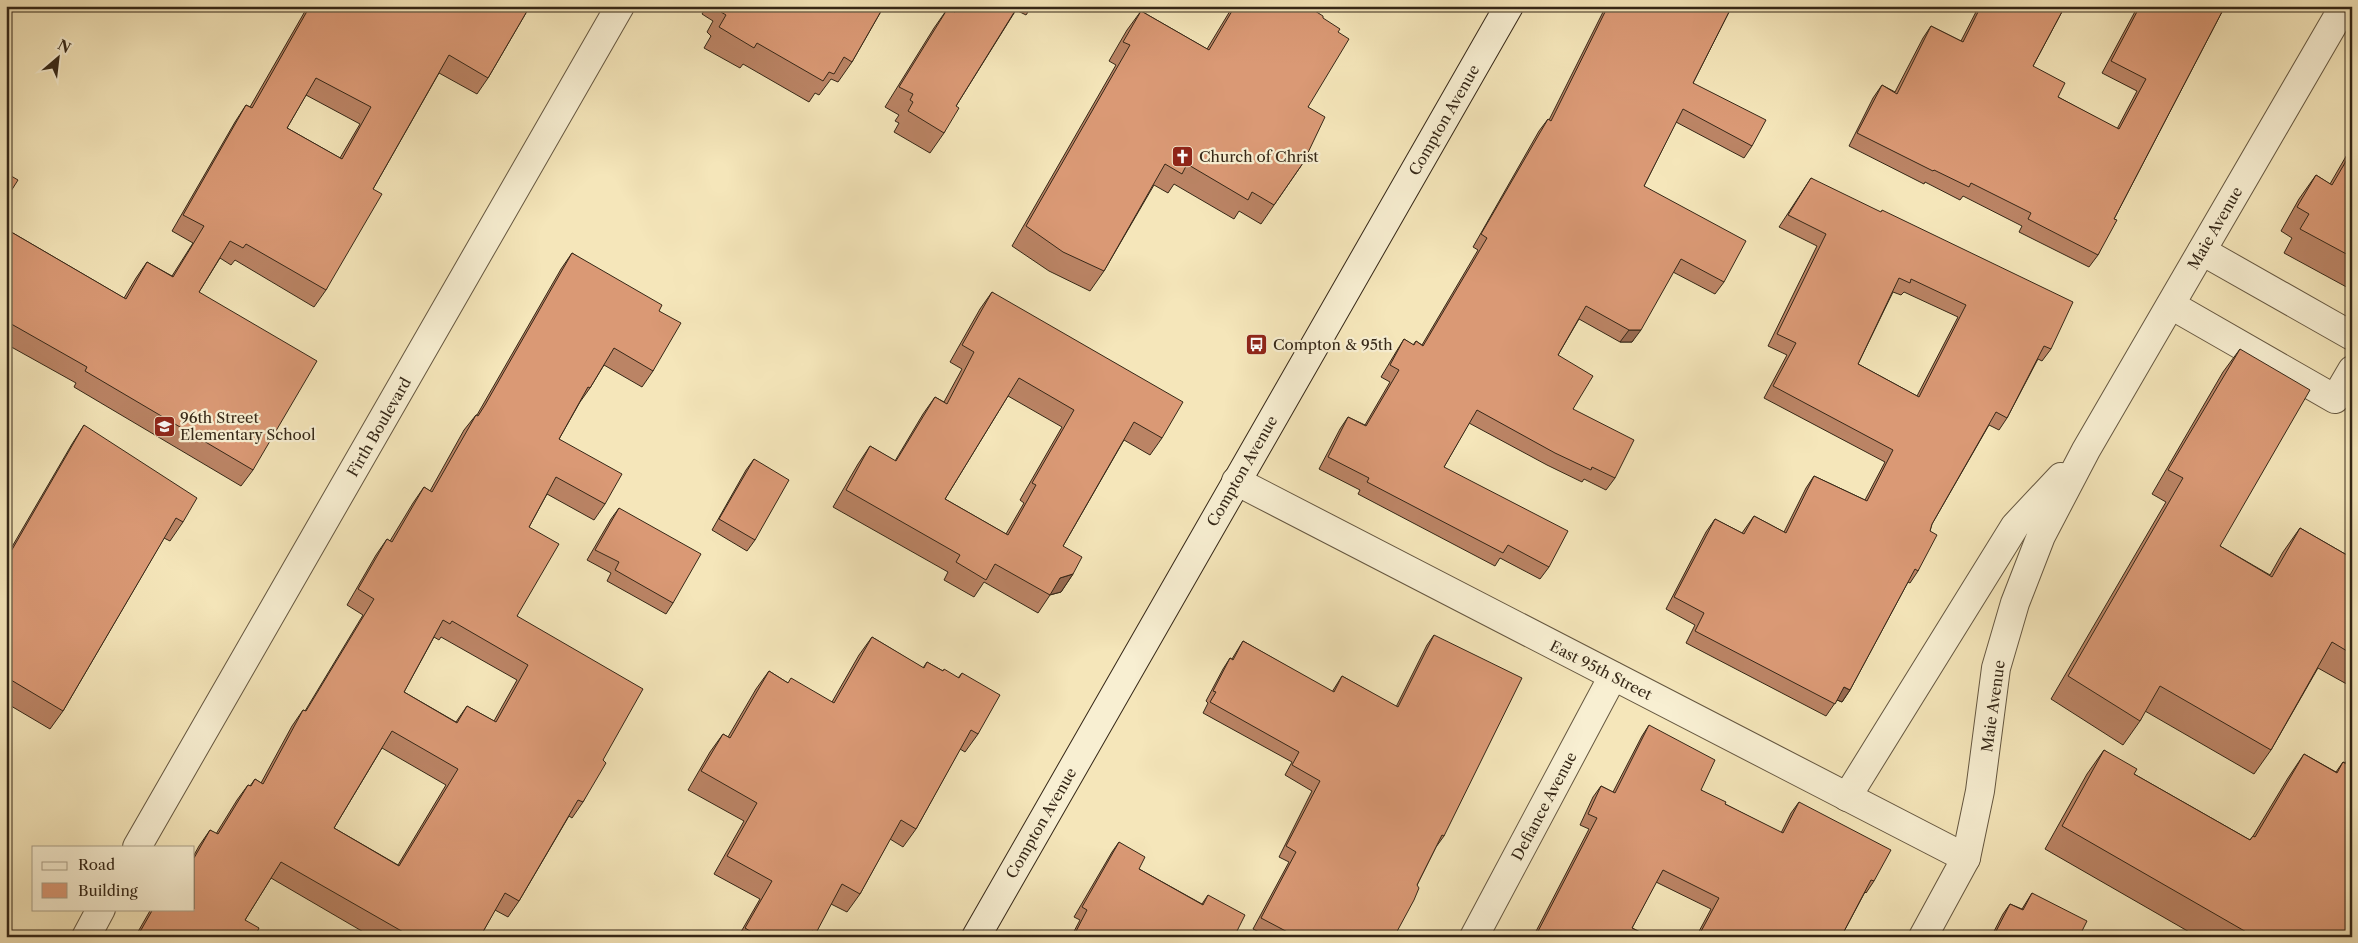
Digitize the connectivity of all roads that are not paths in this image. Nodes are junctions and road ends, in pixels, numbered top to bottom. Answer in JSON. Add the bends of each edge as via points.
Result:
{"nodes":[{"id":1,"x":620,"y":6,"type":"edge"},
{"id":2,"x":1509,"y":6,"type":"edge"},
{"id":3,"x":2344,"y":6,"type":"edge"},
{"id":4,"x":2202,"y":251,"type":"junction"},
{"id":5,"x":2171,"y":304,"type":"junction"},
{"id":6,"x":2352,"y":336,"type":"edge"},
{"id":7,"x":2352,"y":370,"type":"edge"},
{"id":8,"x":2086,"y":450,"type":"junction"},
{"id":9,"x":1236,"y":481,"type":"junction"},
{"id":10,"x":1613,"y":676,"type":"junction"},
{"id":11,"x":1847,"y":797,"type":"junction"},
{"id":12,"x":138,"y":846,"type":"edge"},
{"id":13,"x":1966,"y":858,"type":"junction"},
{"id":14,"x":100,"y":910,"type":"edge"},
{"id":15,"x":86,"y":937,"type":"edge"},
{"id":16,"x":976,"y":937,"type":"edge"},
{"id":17,"x":1474,"y":937,"type":"edge"},
{"id":18,"x":1924,"y":937,"type":"edge"}],
"edges":[{"from":1,"to":12,"type":"street","name":"Firth Boulevard"},
{"from":2,"to":9,"type":"street","name":"Compton Avenue"},
{"from":3,"to":4,"type":"street","name":"Maie Avenue"},
{"from":4,"to":5,"type":"street","name":"Maie Avenue"},
{"from":4,"to":6,"type":"street"},
{"from":5,"to":7,"type":"street","via":[[2335,399]]},
{"from":5,"to":8,"type":"street","name":"Maie Avenue"},
{"from":8,"to":11,"type":"street","name":"Maie Avenue","via":[[2015,526]]},
{"from":8,"to":13,"type":"street","name":"Maie Avenue","via":[[2040,536],[1996,668],[1980,791]]},
{"from":9,"to":10,"type":"street","name":"East 95th Street"},
{"from":9,"to":16,"type":"street","name":"Compton Avenue"},
{"from":10,"to":11,"type":"street","name":"East 95th Street"},
{"from":10,"to":17,"type":"street","name":"Defiance Avenue"},
{"from":11,"to":13,"type":"street","name":"East 95th Street"},
{"from":13,"to":18,"type":"street","name":"Maie Avenue"},
{"from":14,"to":15,"type":"street"}]}
